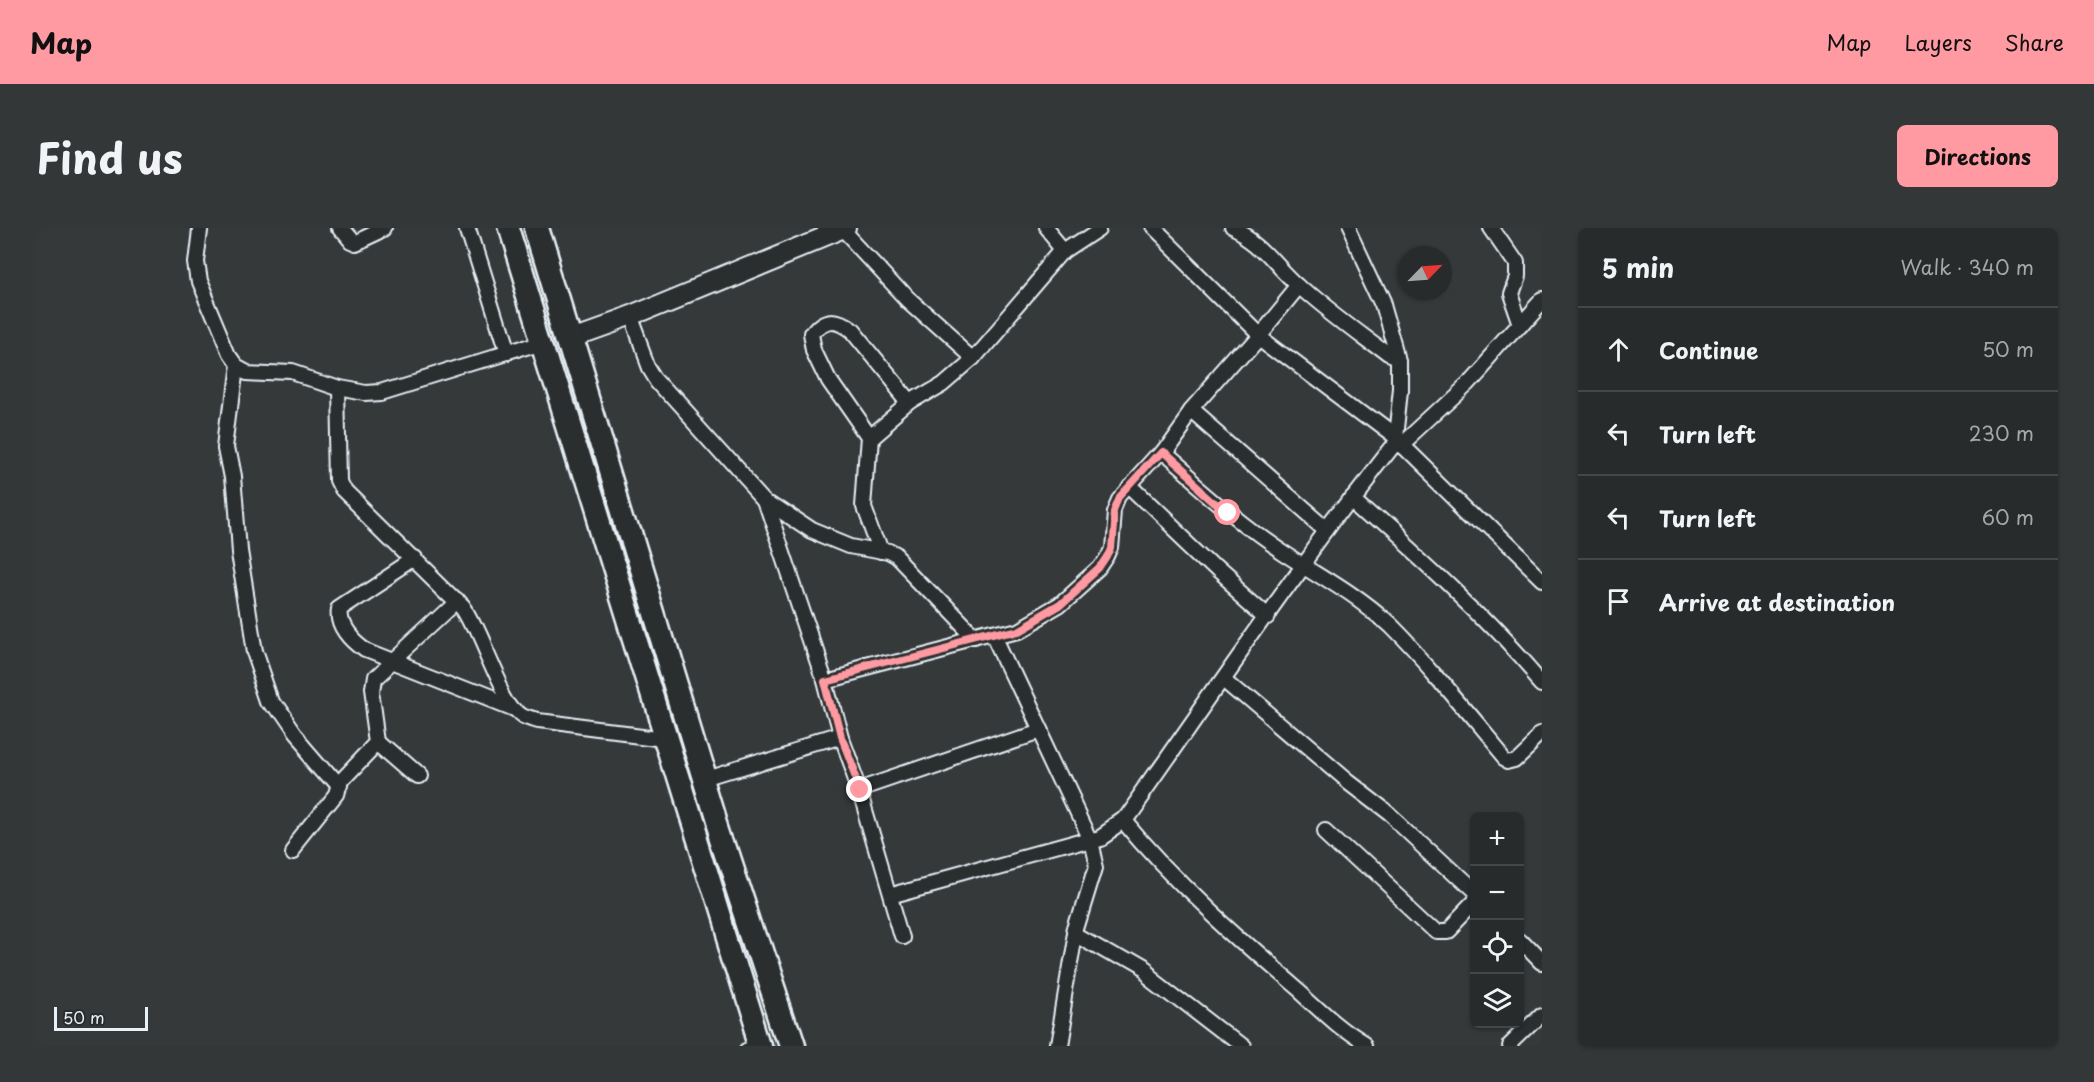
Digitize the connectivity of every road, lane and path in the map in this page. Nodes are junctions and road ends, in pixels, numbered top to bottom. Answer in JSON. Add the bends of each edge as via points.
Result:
{"nodes":[{"id":1,"x":199,"y":228,"type":"edge"},
{"id":2,"x":340,"y":228,"type":"edge"},
{"id":3,"x":385,"y":228,"type":"edge"},
{"id":4,"x":467,"y":228,"type":"edge"},
{"id":5,"x":508,"y":228,"type":"edge"},
{"id":6,"x":537,"y":228,"type":"edge"},
{"id":7,"x":1046,"y":228,"type":"edge"},
{"id":8,"x":1100,"y":228,"type":"edge"},
{"id":9,"x":1150,"y":228,"type":"edge"},
{"id":10,"x":1233,"y":228,"type":"edge"},
{"id":11,"x":1348,"y":228,"type":"edge"},
{"id":12,"x":1491,"y":228,"type":"edge"},
{"id":13,"x":844,"y":229,"type":"edge"},
{"id":14,"x":1065,"y":251,"type":"junction"},
{"id":15,"x":1299,"y":285,"type":"junction"},
{"id":16,"x":1542,"y":300,"type":"edge"},
{"id":17,"x":630,"y":317,"type":"junction"},
{"id":18,"x":1520,"y":325,"type":"junction"},
{"id":19,"x":1258,"y":335,"type":"junction"},
{"id":20,"x":571,"y":338,"type":"junction"},
{"id":21,"x":543,"y":342,"type":"junction"},
{"id":22,"x":506,"y":354,"type":"junction"},
{"id":23,"x":973,"y":358,"type":"junction"},
{"id":24,"x":1400,"y":361,"type":"junction"},
{"id":25,"x":236,"y":365,"type":"junction"},
{"id":26,"x":337,"y":388,"type":"junction"},
{"id":27,"x":910,"y":403,"type":"junction"},
{"id":28,"x":1191,"y":411,"type":"junction"},
{"id":29,"x":869,"y":438,"type":"junction"},
{"id":30,"x":1398,"y":441,"type":"junction"},
{"id":31,"x":1161,"y":453,"type":"junction"},
{"id":32,"x":1129,"y":487,"type":"junction"},
{"id":33,"x":1353,"y":497,"type":"junction"},
{"id":34,"x":764,"y":498,"type":"junction"},
{"id":35,"x":1328,"y":531,"type":"junction"},
{"id":36,"x":881,"y":552,"type":"junction"},
{"id":37,"x":415,"y":559,"type":"junction"},
{"id":38,"x":1304,"y":564,"type":"junction"},
{"id":39,"x":1542,"y":582,"type":"edge"},
{"id":40,"x":457,"y":601,"type":"junction"},
{"id":41,"x":1268,"y":616,"type":"junction"},
{"id":42,"x":994,"y":635,"type":"junction"},
{"id":43,"x":976,"y":640,"type":"junction"},
{"id":44,"x":393,"y":662,"type":"junction"},
{"id":45,"x":1224,"y":678,"type":"junction"},
{"id":46,"x":825,"y":679,"type":"junction"},
{"id":47,"x":1542,"y":682,"type":"edge"},
{"id":48,"x":516,"y":710,"type":"junction"},
{"id":49,"x":1038,"y":729,"type":"junction"},
{"id":50,"x":1542,"y":734,"type":"edge"},
{"id":51,"x":664,"y":738,"type":"junction"},
{"id":52,"x":840,"y":738,"type":"junction"},
{"id":53,"x":378,"y":742,"type":"junction"},
{"id":54,"x":417,"y":777,"type":"dead end"},
{"id":55,"x":706,"y":779,"type":"junction"},
{"id":56,"x":339,"y":787,"type":"junction"},
{"id":57,"x":860,"y":790,"type":"junction"},
{"id":58,"x":1123,"y":820,"type":"junction"},
{"id":59,"x":1326,"y":830,"type":"dead end"},
{"id":60,"x":1090,"y":839,"type":"junction"},
{"id":61,"x":293,"y":850,"type":"dead end"},
{"id":62,"x":1470,"y":890,"type":"edge"},
{"id":63,"x":890,"y":894,"type":"junction"},
{"id":64,"x":1470,"y":907,"type":"edge"},
{"id":65,"x":1076,"y":932,"type":"junction"},
{"id":66,"x":902,"y":936,"type":"dead end"},
{"id":67,"x":1524,"y":944,"type":"edge"},
{"id":68,"x":1542,"y":963,"type":"edge"},
{"id":69,"x":1542,"y":1015,"type":"edge"},
{"id":70,"x":755,"y":1044,"type":"edge"},
{"id":71,"x":790,"y":1046,"type":"edge"},
{"id":72,"x":1057,"y":1046,"type":"edge"},
{"id":73,"x":1241,"y":1046,"type":"edge"},
{"id":74,"x":1367,"y":1046,"type":"edge"},
{"id":75,"x":1510,"y":1046,"type":"edge"}],
"edges":[{"from":1,"to":25,"type":"street","via":[[195,261],[198,281]]},
{"from":2,"to":3,"type":"street","via":[[355,242]]},
{"from":4,"to":22,"type":"street"},
{"from":5,"to":21,"type":"main road"},
{"from":6,"to":20,"type":"main road"},
{"from":7,"to":14,"type":"street"},
{"from":8,"to":14,"type":"street"},
{"from":9,"to":19,"type":"street"},
{"from":10,"to":15,"type":"street","via":[[1258,242]]},
{"from":11,"to":24,"type":"street","via":[[1384,305]]},
{"from":12,"to":18,"type":"street","via":[[1515,263],[1509,293]]},
{"from":13,"to":17,"type":"street"},
{"from":13,"to":23,"type":"street","via":[[907,299]]},
{"from":14,"to":23,"type":"street"},
{"from":15,"to":19,"type":"street"},
{"from":15,"to":24,"type":"street"},
{"from":16,"to":18,"type":"street"},
{"from":17,"to":20,"type":"street"},
{"from":17,"to":34,"type":"street","via":[[656,378]]},
{"from":18,"to":30,"type":"street","via":[[1468,383]]},
{"from":19,"to":28,"type":"street"},
{"from":19,"to":30,"type":"street"},
{"from":20,"to":55,"type":"main road"},
{"from":21,"to":22,"type":"street"},
{"from":21,"to":51,"type":"main road"},
{"from":22,"to":26,"type":"street","via":[[382,392]]},
{"from":23,"to":27,"type":"street","via":[[944,383]]},
{"from":24,"to":30,"type":"street","via":[[1394,432]]},
{"from":25,"to":26,"type":"street","via":[[247,371],[293,373]]},
{"from":25,"to":56,"type":"street","via":[[226,446],[254,651],[271,701]]},
{"from":26,"to":37,"type":"street","via":[[339,481],[344,491]]},
{"from":27,"to":29,"type":"street"},
{"from":27,"to":29,"type":"street","via":[[850,330],[838,321],[816,326],[811,334],[814,350],[828,379]]},
{"from":28,"to":31,"type":"street"},
{"from":28,"to":35,"type":"street"},
{"from":29,"to":36,"type":"street","via":[[864,506]]},
{"from":30,"to":33,"type":"street"},
{"from":30,"to":39,"type":"street"},
{"from":31,"to":32,"type":"street"},
{"from":31,"to":38,"type":"street","via":[[1228,513]]},
{"from":32,"to":41,"type":"street"},
{"from":32,"to":42,"type":"street","via":[[1115,510],[1112,547],[1100,568],[1060,604],[1017,629]]},
{"from":33,"to":35,"type":"street"},
{"from":33,"to":47,"type":"street","via":[[1448,582]]},
{"from":34,"to":36,"type":"street","via":[[812,530],[851,546]]},
{"from":34,"to":46,"type":"street"},
{"from":35,"to":38,"type":"street"},
{"from":36,"to":43,"type":"street","via":[[897,558]]},
{"from":37,"to":40,"type":"street"},
{"from":37,"to":44,"type":"street","via":[[339,609],[338,617],[354,643]]},
{"from":38,"to":41,"type":"street"},
{"from":38,"to":50,"type":"street","via":[[1355,597],[1389,626],[1504,757],[1517,758]]},
{"from":40,"to":44,"type":"street"},
{"from":40,"to":48,"type":"street","via":[[471,619],[495,675]]},
{"from":41,"to":45,"type":"street"},
{"from":42,"to":43,"type":"street"},
{"from":42,"to":49,"type":"street"},
{"from":43,"to":46,"type":"street"},
{"from":44,"to":48,"type":"street"},
{"from":44,"to":53,"type":"street","via":[[373,679],[371,686]]},
{"from":45,"to":58,"type":"street"},
{"from":45,"to":62,"type":"street","via":[[1390,816]]},
{"from":46,"to":52,"type":"street"},
{"from":48,"to":51,"type":"street","via":[[537,722]]},
{"from":49,"to":57,"type":"street"},
{"from":49,"to":60,"type":"street"},
{"from":51,"to":70,"type":"main road"},
{"from":52,"to":55,"type":"street"},
{"from":52,"to":57,"type":"street"},
{"from":53,"to":54,"type":"street"},
{"from":53,"to":56,"type":"street"},
{"from":55,"to":71,"type":"main road"},
{"from":56,"to":61,"type":"street"},
{"from":57,"to":63,"type":"street"},
{"from":58,"to":60,"type":"street"},
{"from":58,"to":74,"type":"street","via":[[1224,925]]},
{"from":59,"to":64,"type":"street","via":[[1436,932],[1446,932]]},
{"from":60,"to":63,"type":"street"},
{"from":60,"to":65,"type":"street","via":[[1096,864]]},
{"from":63,"to":66,"type":"street"},
{"from":65,"to":72,"type":"street"},
{"from":65,"to":73,"type":"street","via":[[1144,971]]},
{"from":67,"to":68,"type":"street"},
{"from":69,"to":75,"type":"street"}]}
